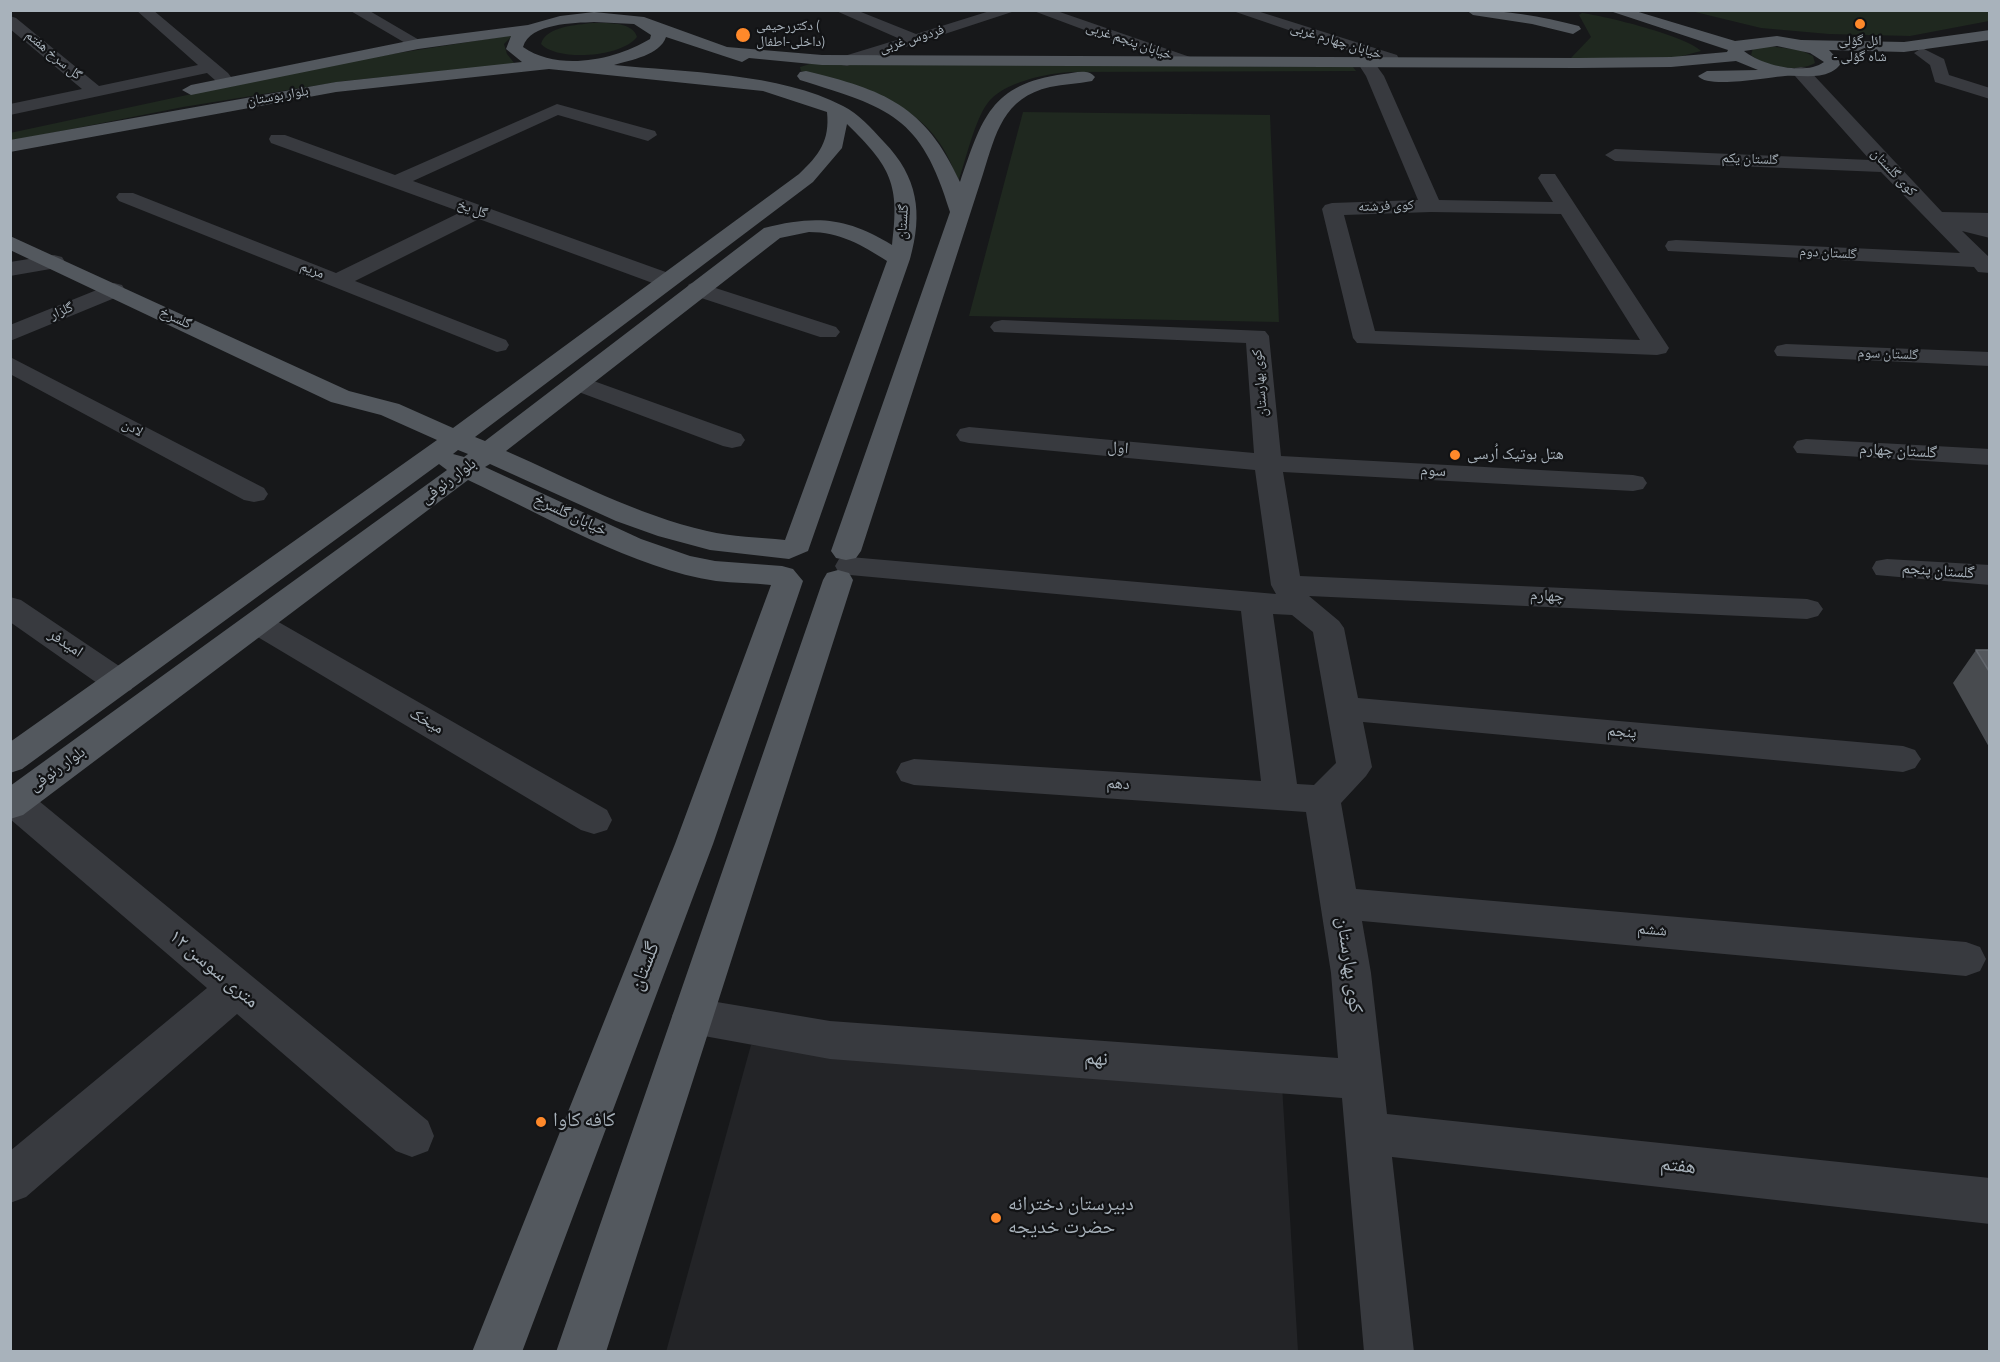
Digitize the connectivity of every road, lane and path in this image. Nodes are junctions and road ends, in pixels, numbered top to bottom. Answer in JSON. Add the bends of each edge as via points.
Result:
{"nodes":[{"id":1,"x":143,"y":10,"type":"edge"},
{"id":2,"x":356,"y":10,"type":"edge"},
{"id":3,"x":619,"y":10,"type":"edge"},
{"id":4,"x":841,"y":10,"type":"edge"},
{"id":5,"x":1011,"y":10,"type":"edge"},
{"id":6,"x":1038,"y":10,"type":"edge"},
{"id":7,"x":1237,"y":10,"type":"edge"},
{"id":8,"x":1473,"y":10,"type":"edge"},
{"id":9,"x":1564,"y":10,"type":"edge"},
{"id":10,"x":1614,"y":10,"type":"edge"},
{"id":11,"x":1656,"y":10,"type":"edge"},
{"id":12,"x":484,"y":20,"type":"dead end"},
{"id":13,"x":10,"y":21,"type":"edge"},
{"id":14,"x":537,"y":22,"type":"edge"},
{"id":15,"x":650,"y":25,"type":"junction"},
{"id":16,"x":1573,"y":29,"type":"junction"},
{"id":17,"x":1989,"y":35,"type":"edge"},
{"id":18,"x":914,"y":39,"type":"junction"},
{"id":19,"x":1784,"y":42,"type":"junction"},
{"id":20,"x":418,"y":44,"type":"junction"},
{"id":21,"x":1989,"y":44,"type":"edge"},
{"id":22,"x":721,"y":51,"type":"junction"},
{"id":23,"x":1737,"y":52,"type":"junction"},
{"id":24,"x":1922,"y":53,"type":"junction"},
{"id":25,"x":847,"y":60,"type":"junction"},
{"id":26,"x":1187,"y":62,"type":"junction"},
{"id":27,"x":1401,"y":62,"type":"junction"},
{"id":28,"x":1550,"y":63,"type":"junction"},
{"id":29,"x":1833,"y":63,"type":"junction"},
{"id":30,"x":558,"y":64,"type":"junction"},
{"id":31,"x":211,"y":67,"type":"junction"},
{"id":32,"x":1370,"y":69,"type":"junction"},
{"id":33,"x":1793,"y":72,"type":"junction"},
{"id":34,"x":229,"y":82,"type":"junction"},
{"id":35,"x":95,"y":91,"type":"junction"},
{"id":36,"x":1989,"y":94,"type":"edge"},
{"id":37,"x":170,"y":95,"type":"dead end"},
{"id":38,"x":836,"y":109,"type":"junction"},
{"id":39,"x":10,"y":110,"type":"edge"},
{"id":40,"x":52,"y":120,"type":"dead end"},
{"id":41,"x":10,"y":129,"type":"edge"},
{"id":42,"x":648,"y":135,"type":"dead end"},
{"id":43,"x":278,"y":139,"type":"dead end"},
{"id":44,"x":10,"y":146,"type":"edge"},
{"id":45,"x":1615,"y":155,"type":"dead end"},
{"id":46,"x":1886,"y":166,"type":"junction"},
{"id":47,"x":1548,"y":178,"type":"dead end"},
{"id":48,"x":395,"y":182,"type":"junction"},
{"id":49,"x":126,"y":197,"type":"dead end"},
{"id":50,"x":1431,"y":206,"type":"junction"},
{"id":51,"x":1565,"y":208,"type":"junction"},
{"id":52,"x":478,"y":212,"type":"junction"},
{"id":53,"x":960,"y":212,"type":"junction"},
{"id":54,"x":1936,"y":218,"type":"junction"},
{"id":55,"x":1989,"y":219,"type":"edge"},
{"id":56,"x":1989,"y":232,"type":"edge"},
{"id":57,"x":10,"y":242,"type":"edge"},
{"id":58,"x":1676,"y":246,"type":"dead end"},
{"id":59,"x":899,"y":259,"type":"junction"},
{"id":60,"x":54,"y":262,"type":"junction"},
{"id":61,"x":1984,"y":265,"type":"edge"},
{"id":62,"x":10,"y":269,"type":"edge"},
{"id":63,"x":666,"y":280,"type":"junction"},
{"id":64,"x":337,"y":281,"type":"junction"},
{"id":65,"x":697,"y":289,"type":"junction"},
{"id":66,"x":114,"y":290,"type":"junction"},
{"id":67,"x":1002,"y":327,"type":"dead end"},
{"id":68,"x":828,"y":332,"type":"dead end"},
{"id":69,"x":10,"y":334,"type":"edge"},
{"id":70,"x":497,"y":345,"type":"dead end"},
{"id":71,"x":1786,"y":351,"type":"dead end"},
{"id":72,"x":1989,"y":359,"type":"edge"},
{"id":73,"x":10,"y":364,"type":"edge"},
{"id":74,"x":577,"y":383,"type":"junction"},
{"id":75,"x":378,"y":416,"type":"joint"},
{"id":76,"x":969,"y":435,"type":"dead end"},
{"id":77,"x":732,"y":440,"type":"dead end"},
{"id":78,"x":446,"y":446,"type":"junction"},
{"id":79,"x":1806,"y":447,"type":"dead end"},
{"id":80,"x":1989,"y":457,"type":"edge"},
{"id":81,"x":478,"y":460,"type":"junction"},
{"id":82,"x":1268,"y":463,"type":"junction"},
{"id":83,"x":1634,"y":483,"type":"dead end"},
{"id":84,"x":254,"y":494,"type":"dead end"},
{"id":85,"x":789,"y":563,"type":"junction"},
{"id":86,"x":845,"y":565,"type":"junction"},
{"id":87,"x":1887,"y":568,"type":"dead end"},
{"id":88,"x":1989,"y":575,"type":"edge"},
{"id":89,"x":1293,"y":596,"type":"junction"},
{"id":90,"x":1256,"y":604,"type":"junction"},
{"id":91,"x":10,"y":607,"type":"edge"},
{"id":92,"x":1807,"y":609,"type":"dead end"},
{"id":93,"x":257,"y":623,"type":"junction"},
{"id":94,"x":119,"y":681,"type":"junction"},
{"id":95,"x":1341,"y":708,"type":"junction"},
{"id":96,"x":1903,"y":759,"type":"dead end"},
{"id":97,"x":10,"y":760,"type":"edge"},
{"id":98,"x":914,"y":772,"type":"dead end"},
{"id":99,"x":1302,"y":798,"type":"junction"},
{"id":100,"x":13,"y":804,"type":"edge"},
{"id":101,"x":594,"y":820,"type":"dead end"},
{"id":102,"x":1339,"y":903,"type":"junction"},
{"id":103,"x":1966,"y":959,"type":"dead end"},
{"id":104,"x":236,"y":989,"type":"junction"},
{"id":105,"x":693,"y":1016,"type":"junction"},
{"id":106,"x":1362,"y":1080,"type":"junction"},
{"id":107,"x":1367,"y":1133,"type":"junction"},
{"id":108,"x":412,"y":1136,"type":"dead end"},
{"id":109,"x":10,"y":1181,"type":"edge"},
{"id":110,"x":1989,"y":1201,"type":"edge"},
{"id":111,"x":497,"y":1352,"type":"edge"},
{"id":112,"x":581,"y":1352,"type":"edge"},
{"id":113,"x":1389,"y":1352,"type":"edge"}],
"edges":[{"from":1,"to":31,"type":"street"},
{"from":2,"to":20,"type":"street"},
{"from":3,"to":15,"type":"main road"},
{"from":4,"to":18,"type":"street"},
{"from":5,"to":18,"type":"street","name":"فردوس غربی"},
{"from":6,"to":26,"type":"street","name":"خیابان پنجم غربی"},
{"from":7,"to":27,"type":"street","name":"خیابان چهارم غربی"},
{"from":8,"to":16,"type":"main road"},
{"from":9,"to":16,"type":"main road"},
{"from":10,"to":23,"type":"main road"},
{"from":11,"to":19,"type":"main road"},
{"from":12,"to":20,"type":"main road"},
{"from":13,"to":35,"type":"street","name":"گل سرخ هفتم"},
{"from":14,"to":15,"type":"main road","name":"بلوار بوستان","via":[[594,17]]},
{"from":14,"to":20,"type":"main road","name":"بلوار بوستان"},
{"from":14,"to":30,"type":"main road","via":[[514,42],[514,49],[526,58]]},
{"from":15,"to":22,"type":"main road"},
{"from":15,"to":30,"type":"main road","via":[[659,34],[657,41],[633,55],[614,61]]},
{"from":16,"to":28,"type":"main road","via":[[1574,40],[1568,54]]},
{"from":17,"to":19,"type":"main road","via":[[1904,47]]},
{"from":18,"to":25,"type":"street","name":"فردوس غربی"},
{"from":19,"to":23,"type":"main road","via":[[1751,42]]},
{"from":19,"to":29,"type":"main road","via":[[1825,54]]},
{"from":20,"to":34,"type":"main road","name":"بلوار بوستان"},
{"from":21,"to":24,"type":"main road"},
{"from":22,"to":25,"type":"main road"},
{"from":22,"to":53,"type":"main road","via":[[890,105],[915,124],[952,186]]},
{"from":23,"to":28,"type":"main road","via":[[1671,62]]},
{"from":23,"to":33,"type":"main road","via":[[1756,65]]},
{"from":24,"to":29,"type":"main road","via":[[1848,58]]},
{"from":24,"to":36,"type":"street","via":[[1938,63],[1941,78]]},
{"from":25,"to":26,"type":"main road"},
{"from":26,"to":32,"type":"main road"},
{"from":27,"to":28,"type":"main road"},
{"from":27,"to":32,"type":"main road"},
{"from":29,"to":33,"type":"main road","via":[[1824,70]]},
{"from":30,"to":38,"type":"main road","name":"گلستان","via":[[763,86]]},
{"from":30,"to":44,"type":"main road","name":"بلوار بوستان","via":[[336,87]]},
{"from":31,"to":34,"type":"street"},
{"from":31,"to":35,"type":"street"},
{"from":32,"to":33,"type":"main road","via":[[1734,76]]},
{"from":32,"to":50,"type":"street","name":"کوی فرشته"},
{"from":32,"to":53,"type":"main road","via":[[1057,79],[1023,91],[999,109]]},
{"from":33,"to":46,"type":"street","name":"کوی گلستان"},
{"from":34,"to":37,"type":"main road","name":"بلوار بوستان"},
{"from":35,"to":39,"type":"street"},
{"from":38,"to":59,"type":"main road","name":"گلستان","via":[[854,121],[888,158],[903,183],[907,212]]},
{"from":38,"to":63,"type":"main road","name":"بلوار رئوفی","via":[[840,130],[835,146],[823,162]]},
{"from":40,"to":41,"type":"main road"},
{"from":42,"to":48,"type":"street","via":[[557,109]]},
{"from":43,"to":48,"type":"street","name":"گل یخ"},
{"from":45,"to":46,"type":"street","name":"گلستان یکم"},
{"from":46,"to":54,"type":"street","name":"کوی گلستان"},
{"from":47,"to":51,"type":"street"},
{"from":48,"to":52,"type":"street","name":"گل یخ"},
{"from":49,"to":64,"type":"street","name":"مریم"},
{"from":50,"to":51,"type":"street"},
{"from":50,"to":51,"type":"street","name":"کوی فرشته","via":[[1332,210],[1365,338],[1657,348]]},
{"from":52,"to":63,"type":"street","name":"گل یخ"},
{"from":52,"to":64,"type":"street"},
{"from":53,"to":86,"type":"main road"},
{"from":54,"to":55,"type":"street"},
{"from":54,"to":56,"type":"street"},
{"from":54,"to":61,"type":"street","name":"کوی گلستان"},
{"from":57,"to":60,"type":"main road","name":"گلسرخ"},
{"from":58,"to":61,"type":"street","name":"گلستان دوم"},
{"from":59,"to":65,"type":"main road","name":"بلوار رئوفی","via":[[840,227],[796,225],[766,237]]},
{"from":59,"to":85,"type":"main road","name":"گلستان"},
{"from":60,"to":62,"type":"street"},
{"from":60,"to":66,"type":"main road","name":"گلسرخ"},
{"from":63,"to":65,"type":"main road"},
{"from":63,"to":78,"type":"main road","name":"بلوار رئوفی"},
{"from":64,"to":70,"type":"street","name":"مریم"},
{"from":65,"to":68,"type":"street"},
{"from":65,"to":74,"type":"main road","name":"بلوار رئوفی"},
{"from":66,"to":69,"type":"street","name":"گلزار"},
{"from":66,"to":75,"type":"main road","name":"گلسرخ"},
{"from":67,"to":82,"type":"street","name":"کوی بهارستان","via":[[1257,336]]},
{"from":71,"to":72,"type":"street","name":"گلستان سوم"},
{"from":73,"to":84,"type":"street","name":"لادن"},
{"from":74,"to":77,"type":"street"},
{"from":74,"to":81,"type":"main road","name":"بلوار رئوفی"},
{"from":75,"to":78,"type":"main road","name":"خیابان گلسرخ"},
{"from":76,"to":82,"type":"street","name":"اول"},
{"from":78,"to":81,"type":"main road","name":"خیابان گلسرخ"},
{"from":78,"to":94,"type":"main road","name":"بلوار رئوفی"},
{"from":79,"to":80,"type":"street","name":"گلستان چهارم"},
{"from":81,"to":85,"type":"main road","name":"خیابان گلسرخ","via":[[631,546],[682,564],[716,571]]},
{"from":81,"to":93,"type":"main road","name":"بلوار رئوفی"},
{"from":82,"to":83,"type":"street","name":"سوم"},
{"from":82,"to":89,"type":"street","name":"کوی بهارستان"},
{"from":85,"to":86,"type":"main road","via":[[805,586],[817,586]]},
{"from":85,"to":86,"type":"main road","via":[[819,541],[839,546]]},
{"from":85,"to":111,"type":"main road","name":"گلستان","via":[[694,844]]},
{"from":86,"to":90,"type":"street"},
{"from":86,"to":105,"type":"main road"},
{"from":87,"to":88,"type":"street","name":"گلستان پنجم"},
{"from":89,"to":90,"type":"street"},
{"from":89,"to":92,"type":"street","name":"چهارم"},
{"from":89,"to":95,"type":"street","via":[[1328,628]]},
{"from":90,"to":99,"type":"street","name":"کوی بهارستان"},
{"from":91,"to":94,"type":"street","name":"امیدفر"},
{"from":93,"to":100,"type":"main road","name":"بلوار رئوفی"},
{"from":93,"to":101,"type":"street","name":"میخک"},
{"from":94,"to":97,"type":"main road","name":"بلوار رئوفی"},
{"from":95,"to":96,"type":"street","name":"پنجم"},
{"from":95,"to":99,"type":"street","via":[[1354,768]]},
{"from":98,"to":99,"type":"street","name":"دهم"},
{"from":99,"to":102,"type":"street","name":"کوی بهارستان"},
{"from":100,"to":104,"type":"street","name":"۱۲ متری سوسن"},
{"from":102,"to":103,"type":"street","name":"ششم"},
{"from":102,"to":106,"type":"street","name":"کوی بهارستان"},
{"from":104,"to":108,"type":"street","name":"۱۲ متری سوسن"},
{"from":104,"to":109,"type":"street"},
{"from":105,"to":106,"type":"street","name":"نهم","via":[[830,1040]]},
{"from":105,"to":112,"type":"main road"},
{"from":106,"to":107,"type":"street","name":"کوی بهارستان"},
{"from":107,"to":110,"type":"street","name":"هفتم"},
{"from":107,"to":113,"type":"street","name":"کوی بهارستان"}]}
